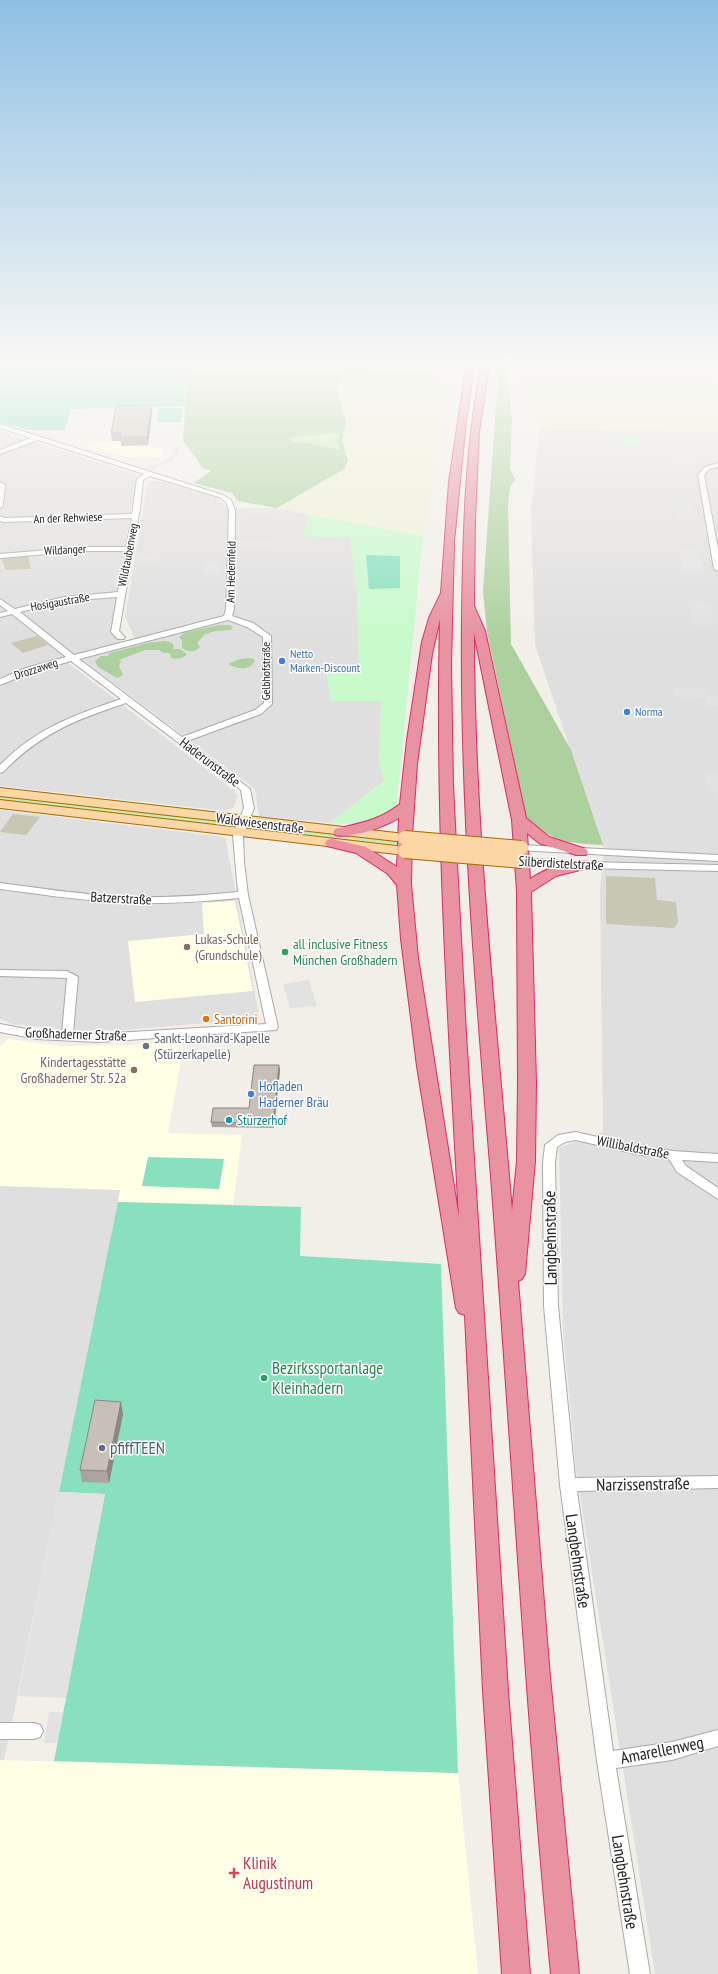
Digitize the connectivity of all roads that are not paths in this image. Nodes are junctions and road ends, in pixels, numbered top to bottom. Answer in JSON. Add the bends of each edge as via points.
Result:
{"nodes":[{"id":1,"x":84,"y":453,"type":"edge"},
{"id":2,"x":456,"y":453,"type":"edge"},
{"id":3,"x":473,"y":453,"type":"edge"},
{"id":4,"x":718,"y":465,"type":"edge"},
{"id":5,"x":148,"y":474,"type":"junction"},
{"id":6,"x":0,"y":484,"type":"edge"},
{"id":7,"x":0,"y":506,"type":"edge"},
{"id":8,"x":136,"y":516,"type":"junction"},
{"id":9,"x":0,"y":518,"type":"edge"},
{"id":10,"x":130,"y":549,"type":"junction"},
{"id":11,"x":0,"y":556,"type":"edge"},
{"id":12,"x":718,"y":569,"type":"edge"},
{"id":13,"x":447,"y":592,"type":"junction"},
{"id":14,"x":121,"y":594,"type":"junction"},
{"id":15,"x":0,"y":601,"type":"edge"},
{"id":16,"x":468,"y":603,"type":"junction"},
{"id":17,"x":14,"y":611,"type":"junction"},
{"id":18,"x":0,"y":615,"type":"edge"},
{"id":19,"x":228,"y":617,"type":"junction"},
{"id":20,"x":121,"y":638,"type":"dead end"},
{"id":21,"x":72,"y":658,"type":"junction"},
{"id":22,"x":0,"y":682,"type":"edge"},
{"id":23,"x":128,"y":700,"type":"junction"},
{"id":24,"x":181,"y":740,"type":"junction"},
{"id":25,"x":0,"y":770,"type":"edge"},
{"id":26,"x":0,"y":792,"type":"edge"},
{"id":27,"x":0,"y":804,"type":"edge"},
{"id":28,"x":406,"y":806,"type":"junction"},
{"id":29,"x":519,"y":820,"type":"junction"},
{"id":30,"x":242,"y":827,"type":"junction"},
{"id":31,"x":336,"y":837,"type":"junction"},
{"id":32,"x":405,"y":844,"type":"junction"},
{"id":33,"x":522,"y":854,"type":"junction"},
{"id":34,"x":582,"y":858,"type":"junction"},
{"id":35,"x":718,"y":858,"type":"edge"},
{"id":36,"x":718,"y":868,"type":"edge"},
{"id":37,"x":404,"y":884,"type":"junction"},
{"id":38,"x":0,"y":886,"type":"edge"},
{"id":39,"x":524,"y":891,"type":"junction"},
{"id":40,"x":243,"y":895,"type":"junction"},
{"id":41,"x":0,"y":973,"type":"edge"},
{"id":42,"x":272,"y":1027,"type":"joint"},
{"id":43,"x":0,"y":1028,"type":"edge"},
{"id":44,"x":67,"y":1037,"type":"junction"},
{"id":45,"x":551,"y":1145,"type":"joint"},
{"id":46,"x":673,"y":1155,"type":"junction"},
{"id":47,"x":718,"y":1158,"type":"edge"},
{"id":48,"x":718,"y":1194,"type":"edge"},
{"id":49,"x":510,"y":1313,"type":"junction"},
{"id":50,"x":479,"y":1379,"type":"junction"},
{"id":51,"x":718,"y":1482,"type":"edge"},
{"id":52,"x":568,"y":1485,"type":"junction"},
{"id":53,"x":0,"y":1731,"type":"edge"},
{"id":54,"x":34,"y":1731,"type":"dead end"},
{"id":55,"x":718,"y":1738,"type":"edge"},
{"id":56,"x":606,"y":1761,"type":"junction"},
{"id":57,"x":516,"y":1974,"type":"edge"},
{"id":58,"x":565,"y":1974,"type":"edge"},
{"id":59,"x":640,"y":1974,"type":"edge"}],
"edges":[{"from":1,"to":5,"type":"street","name":"Am Hedernfeld"},
{"from":2,"to":13,"type":"highway"},
{"from":3,"to":16,"type":"highway"},
{"from":4,"to":12,"type":"street","via":[[707,468],[701,476]]},
{"from":5,"to":8,"type":"street","name":"Wildtaubenweg","via":[[140,479]]},
{"from":5,"to":19,"type":"street","name":"Am Hedernfeld","via":[[221,496],[229,501],[232,507]]},
{"from":6,"to":7,"type":"street"},
{"from":8,"to":9,"type":"street","name":"An der Rehwiese","via":[[3,520]]},
{"from":8,"to":10,"type":"street","name":"Wildtaubenweg"},
{"from":10,"to":11,"type":"street","name":"Wildanger","via":[[84,549]]},
{"from":10,"to":14,"type":"street","name":"Wildtaubenweg"},
{"from":13,"to":28,"type":"highway","via":[[436,610],[430,632],[414,731]]},
{"from":13,"to":50,"type":"highway","via":[[444,730],[451,918]]},
{"from":14,"to":17,"type":"street","name":"Hosigaustraße","via":[[64,599]]},
{"from":14,"to":20,"type":"street","name":"Wildtaubenweg","via":[[115,632]]},
{"from":15,"to":17,"type":"street","name":"Haderunstraße"},
{"from":16,"to":29,"type":"highway","via":[[480,631]]},
{"from":16,"to":49,"type":"highway","via":[[468,730],[478,910]]},
{"from":17,"to":18,"type":"street","name":"Hosigaustraße"},
{"from":17,"to":21,"type":"street","name":"Haderunstraße"},
{"from":19,"to":21,"type":"street","name":"Am Hedernfeld"},
{"from":19,"to":24,"type":"street","name":"Gelbhofstraße","via":[[250,625],[267,636],[268,704],[258,712]]},
{"from":21,"to":22,"type":"street","name":"Drozzaweg","via":[[29,670]]},
{"from":21,"to":23,"type":"street","name":"Haderunstraße"},
{"from":23,"to":24,"type":"street","name":"Haderunstraße"},
{"from":23,"to":25,"type":"street","via":[[77,716],[48,729],[28,742]]},
{"from":24,"to":30,"type":"street","name":"Haderunstraße","via":[[245,789],[250,808]]},
{"from":26,"to":30,"type":"main road","name":"Waldwiesenstraße"},
{"from":27,"to":30,"type":"main road","name":"Waldwiesenstraße"},
{"from":28,"to":31,"type":"highway","via":[[393,817],[371,827]]},
{"from":28,"to":32,"type":"highway"},
{"from":29,"to":33,"type":"highway"},
{"from":29,"to":34,"type":"highway","via":[[544,840]]},
{"from":30,"to":31,"type":"main road","name":"Waldwiesenstraße"},
{"from":30,"to":40,"type":"street","name":"Haderunstraße","via":[[238,836]]},
{"from":31,"to":32,"type":"main road","name":"Waldwiesenstraße"},
{"from":31,"to":37,"type":"highway","via":[[393,871]]},
{"from":32,"to":33,"type":"main road","name":"Silberdistelstraße","bridge":true},
{"from":32,"to":37,"type":"highway"},
{"from":33,"to":34,"type":"street","name":"Silberdistelstraße"},
{"from":33,"to":39,"type":"highway"},
{"from":34,"to":35,"type":"street","name":"Silberdistelstraße"},
{"from":34,"to":36,"type":"street","name":"Silberdistelstraße"},
{"from":34,"to":39,"type":"highway","via":[[538,878]]},
{"from":37,"to":50,"type":"highway","via":[[412,965],[436,1142]]},
{"from":38,"to":40,"type":"street","name":"Batzerstraße","via":[[132,900],[187,900]]},
{"from":39,"to":49,"type":"highway","via":[[526,1161]]},
{"from":40,"to":42,"type":"street","name":"Haderunstraße"},
{"from":41,"to":44,"type":"street","via":[[73,976]]},
{"from":42,"to":44,"type":"street","name":"Großhaderner Straße","via":[[146,1036]]},
{"from":43,"to":44,"type":"street","name":"Großhaderner Straße"},
{"from":45,"to":46,"type":"street","name":"Willibaldstraße","via":[[562,1138],[576,1136],[636,1150]]},
{"from":45,"to":52,"type":"street","name":"Langbehnstraße","via":[[551,1306]]},
{"from":46,"to":47,"type":"street","name":"Willibaldstraße"},
{"from":46,"to":48,"type":"street","via":[[681,1169]]},
{"from":49,"to":58,"type":"highway","via":[[550,1837]]},
{"from":50,"to":57,"type":"highway","via":[[504,1841]]},
{"from":51,"to":52,"type":"street","name":"Narzissenstraße"},
{"from":52,"to":56,"type":"street","name":"Langbehnstraße"},
{"from":53,"to":54,"type":"street"},
{"from":55,"to":56,"type":"street","name":"Amarellenweg","via":[[672,1751]]},
{"from":56,"to":59,"type":"street","name":"Langbehnstraße"}]}
